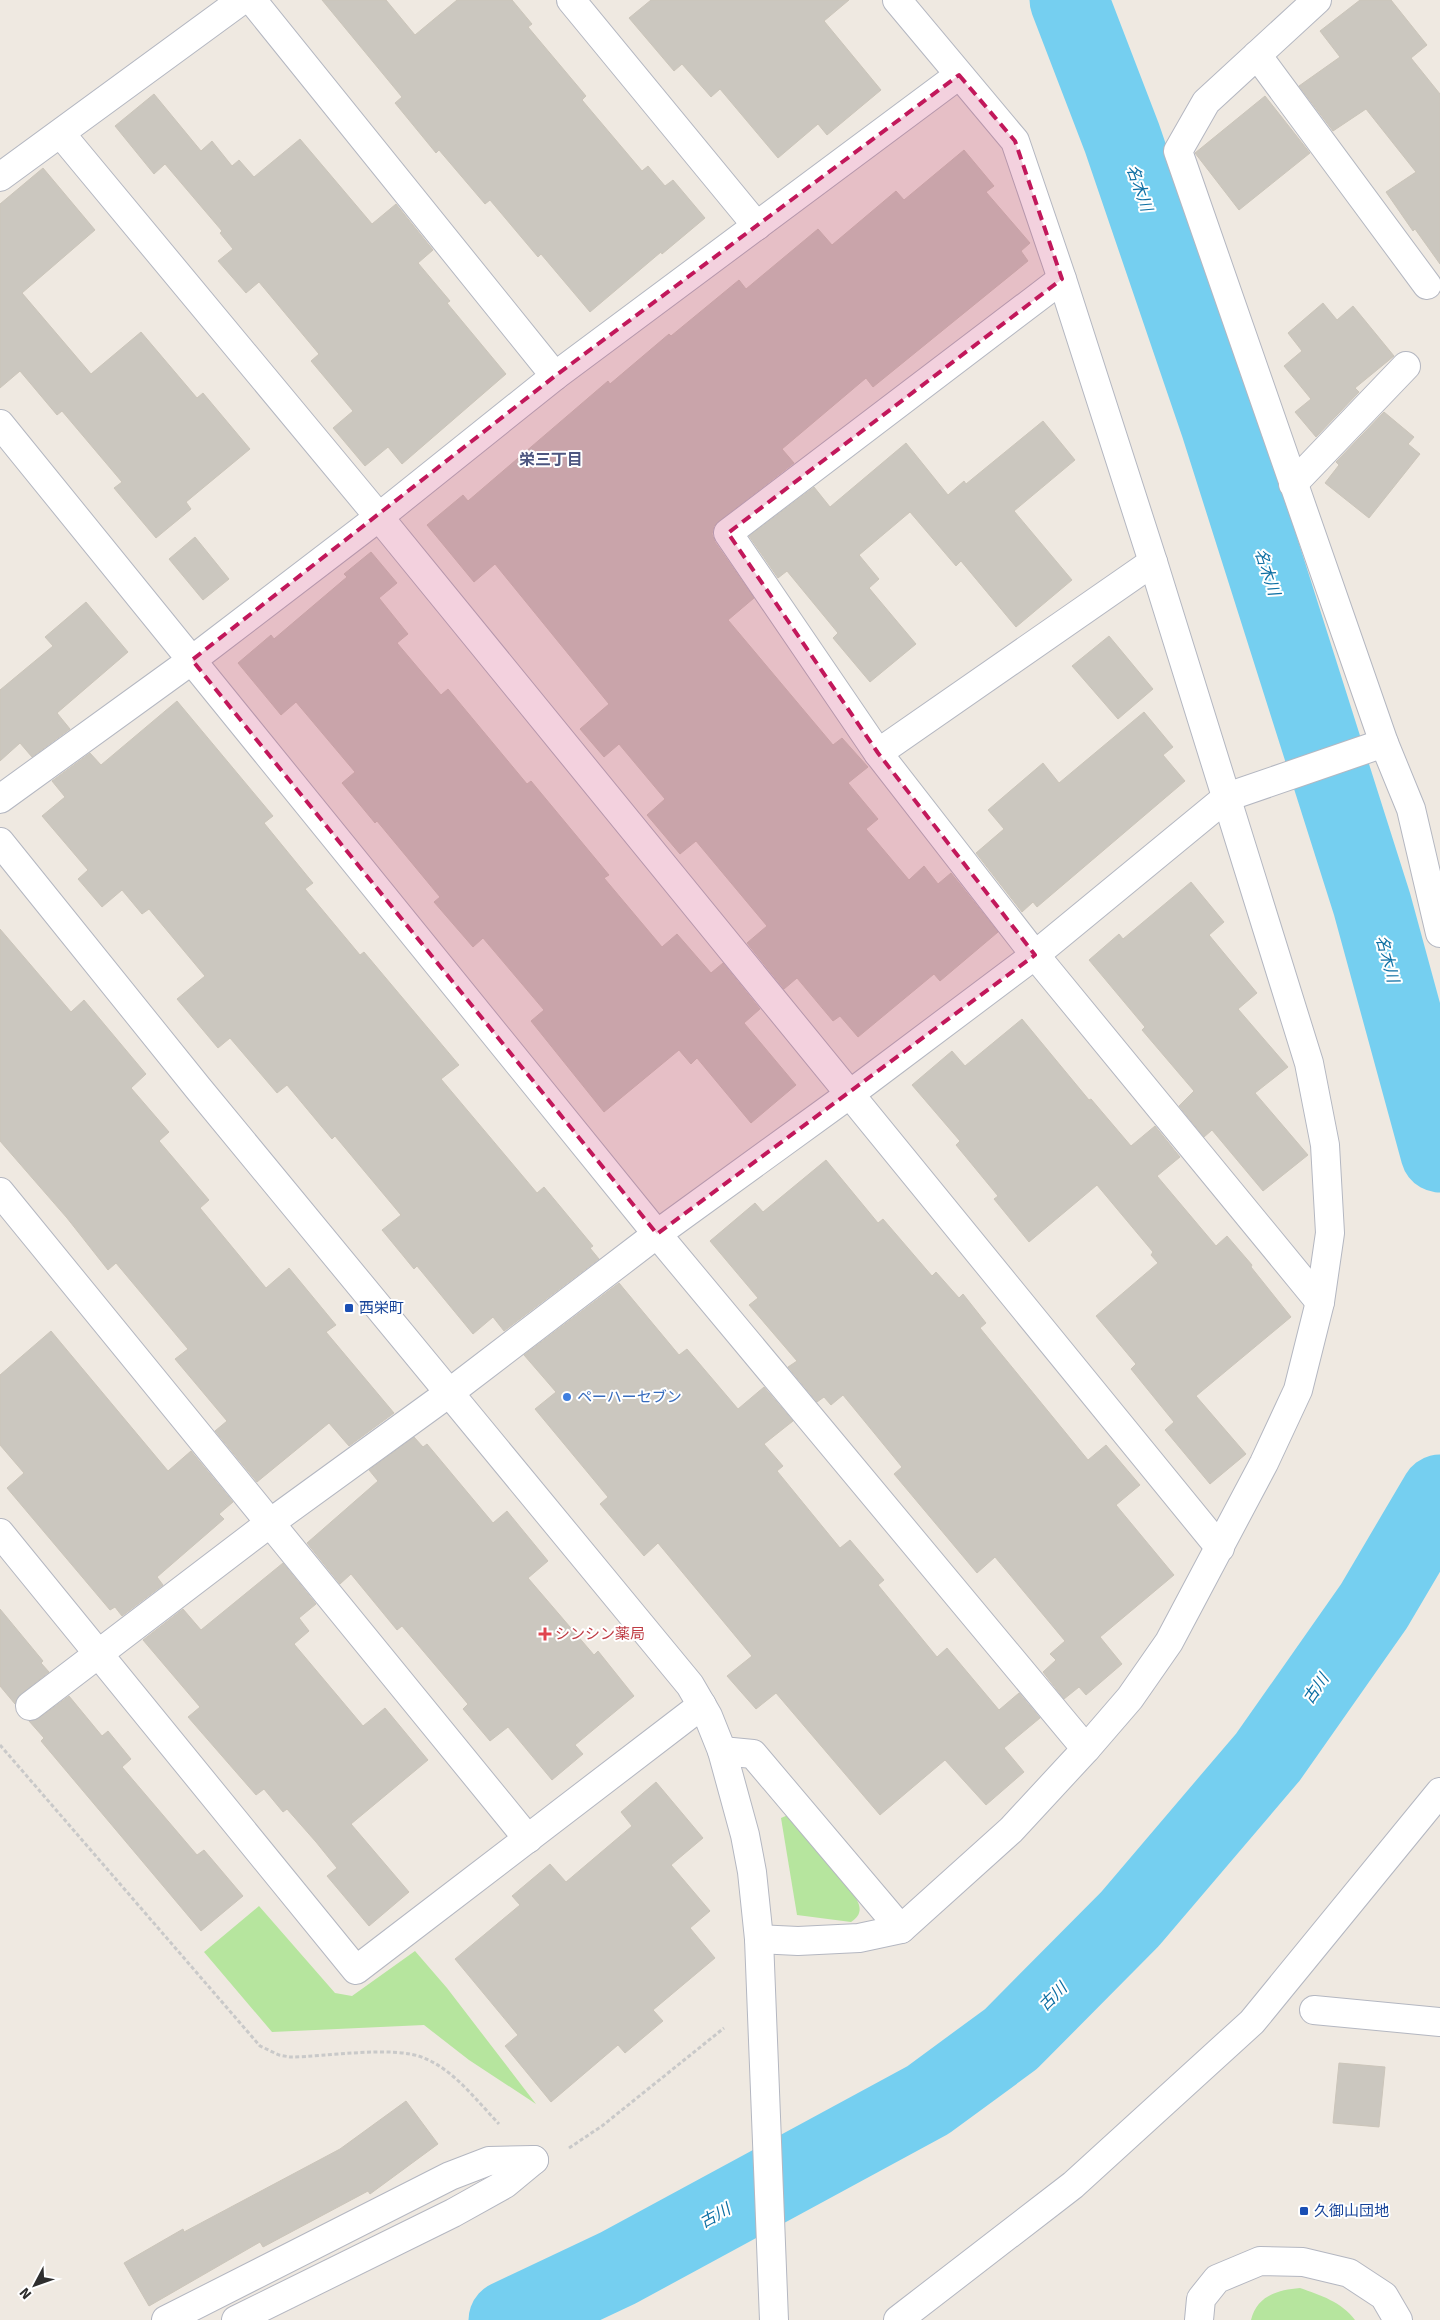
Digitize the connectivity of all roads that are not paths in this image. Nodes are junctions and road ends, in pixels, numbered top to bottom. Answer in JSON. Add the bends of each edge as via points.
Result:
{"nodes":[{"id":1,"x":242,"y":0,"type":"edge"},
{"id":2,"x":252,"y":0,"type":"edge"},
{"id":3,"x":571,"y":0,"type":"edge"},
{"id":4,"x":897,"y":0,"type":"edge"},
{"id":5,"x":1317,"y":0,"type":"edge"},
{"id":6,"x":1257,"y":55,"type":"junction"},
{"id":7,"x":959,"y":75,"type":"junction"},
{"id":8,"x":61,"y":134,"type":"junction"},
{"id":9,"x":0,"y":177,"type":"edge"},
{"id":10,"x":757,"y":226,"type":"junction"},
{"id":11,"x":1062,"y":279,"type":"junction"},
{"id":12,"x":1427,"y":285,"type":"dead end"},
{"id":13,"x":1406,"y":366,"type":"dead end"},
{"id":14,"x":555,"y":376,"type":"junction"},
{"id":15,"x":0,"y":424,"type":"edge"},
{"id":16,"x":1293,"y":484,"type":"junction"},
{"id":17,"x":379,"y":517,"type":"junction"},
{"id":18,"x":1153,"y":562,"type":"junction"},
{"id":19,"x":192,"y":660,"type":"junction"},
{"id":20,"x":1384,"y":743,"type":"junction"},
{"id":21,"x":878,"y":753,"type":"junction"},
{"id":22,"x":1227,"y":797,"type":"junction"},
{"id":23,"x":0,"y":799,"type":"edge"},
{"id":24,"x":0,"y":842,"type":"edge"},
{"id":25,"x":1440,"y":933,"type":"edge"},
{"id":26,"x":1035,"y":955,"type":"junction"},
{"id":27,"x":850,"y":1094,"type":"junction"},
{"id":28,"x":0,"y":1192,"type":"edge"},
{"id":29,"x":657,"y":1234,"type":"junction"},
{"id":30,"x":1320,"y":1302,"type":"junction"},
{"id":31,"x":450,"y":1393,"type":"junction"},
{"id":32,"x":270,"y":1523,"type":"junction"},
{"id":33,"x":0,"y":1533,"type":"edge"},
{"id":34,"x":1220,"y":1548,"type":"junction"},
{"id":35,"x":99,"y":1654,"type":"junction"},
{"id":36,"x":702,"y":1705,"type":"junction"},
{"id":37,"x":30,"y":1706,"type":"dead end"},
{"id":38,"x":1086,"y":1749,"type":"junction"},
{"id":39,"x":722,"y":1752,"type":"junction"},
{"id":40,"x":1440,"y":1792,"type":"edge"},
{"id":41,"x":528,"y":1839,"type":"junction"},
{"id":42,"x":901,"y":1928,"type":"junction"},
{"id":43,"x":759,"y":1939,"type":"junction"},
{"id":44,"x":1314,"y":2010,"type":"dead end"},
{"id":45,"x":1440,"y":2022,"type":"edge"},
{"id":46,"x":166,"y":2320,"type":"edge"},
{"id":47,"x":236,"y":2320,"type":"edge"},
{"id":48,"x":774,"y":2320,"type":"edge"},
{"id":49,"x":898,"y":2320,"type":"edge"},
{"id":50,"x":1199,"y":2320,"type":"edge"},
{"id":51,"x":1398,"y":2320,"type":"edge"}],
"edges":[{"from":1,"to":8,"type":"street"},
{"from":2,"to":14,"type":"street"},
{"from":3,"to":10,"type":"street"},
{"from":4,"to":7,"type":"street"},
{"from":5,"to":6,"type":"street"},
{"from":6,"to":12,"type":"street"},
{"from":6,"to":16,"type":"street","via":[[1206,102],[1178,151]]},
{"from":7,"to":10,"type":"street"},
{"from":7,"to":11,"type":"street","via":[[1015,141]]},
{"from":8,"to":9,"type":"street"},
{"from":8,"to":17,"type":"street"},
{"from":10,"to":14,"type":"street"},
{"from":11,"to":18,"type":"street"},
{"from":11,"to":21,"type":"street","via":[[728,533]]},
{"from":13,"to":16,"type":"street"},
{"from":14,"to":17,"type":"street"},
{"from":15,"to":19,"type":"street"},
{"from":16,"to":20,"type":"street"},
{"from":17,"to":19,"type":"street"},
{"from":17,"to":27,"type":"street"},
{"from":18,"to":21,"type":"street"},
{"from":18,"to":22,"type":"street"},
{"from":19,"to":23,"type":"street"},
{"from":19,"to":29,"type":"street"},
{"from":20,"to":22,"type":"street"},
{"from":20,"to":25,"type":"street","via":[[1411,809]]},
{"from":21,"to":26,"type":"street"},
{"from":22,"to":26,"type":"street"},
{"from":22,"to":30,"type":"street","via":[[1309,1063],[1326,1145],[1330,1233]]},
{"from":24,"to":31,"type":"street"},
{"from":26,"to":27,"type":"street"},
{"from":26,"to":30,"type":"street"},
{"from":27,"to":29,"type":"street"},
{"from":27,"to":34,"type":"street"},
{"from":28,"to":32,"type":"street"},
{"from":29,"to":31,"type":"street"},
{"from":29,"to":38,"type":"street"},
{"from":30,"to":34,"type":"street","via":[[1298,1390]]},
{"from":31,"to":32,"type":"street"},
{"from":31,"to":36,"type":"street","via":[[690,1685]]},
{"from":32,"to":35,"type":"street"},
{"from":32,"to":41,"type":"street"},
{"from":33,"to":35,"type":"street"},
{"from":34,"to":38,"type":"street","via":[[1169,1642],[1130,1698]]},
{"from":35,"to":37,"type":"street"},
{"from":35,"to":41,"type":"street","via":[[356,1970]]},
{"from":36,"to":39,"type":"street"},
{"from":36,"to":41,"type":"street"},
{"from":38,"to":42,"type":"street","via":[[1012,1830]]},
{"from":39,"to":42,"type":"street","via":[[753,1754]]},
{"from":39,"to":43,"type":"street","via":[[745,1835]]},
{"from":40,"to":49,"type":"street","via":[[1252,2022],[1074,2185]]},
{"from":42,"to":43,"type":"street","via":[[859,1938]]},
{"from":43,"to":48,"type":"street"},
{"from":44,"to":45,"type":"street"},
{"from":46,"to":47,"type":"street","via":[[450,2176],[489,2161],[534,2160],[505,2184],[453,2213]]},
{"from":50,"to":51,"type":"street","via":[[1201,2298],[1217,2279],[1260,2261],[1303,2262],[1349,2273],[1384,2296]]}]}
